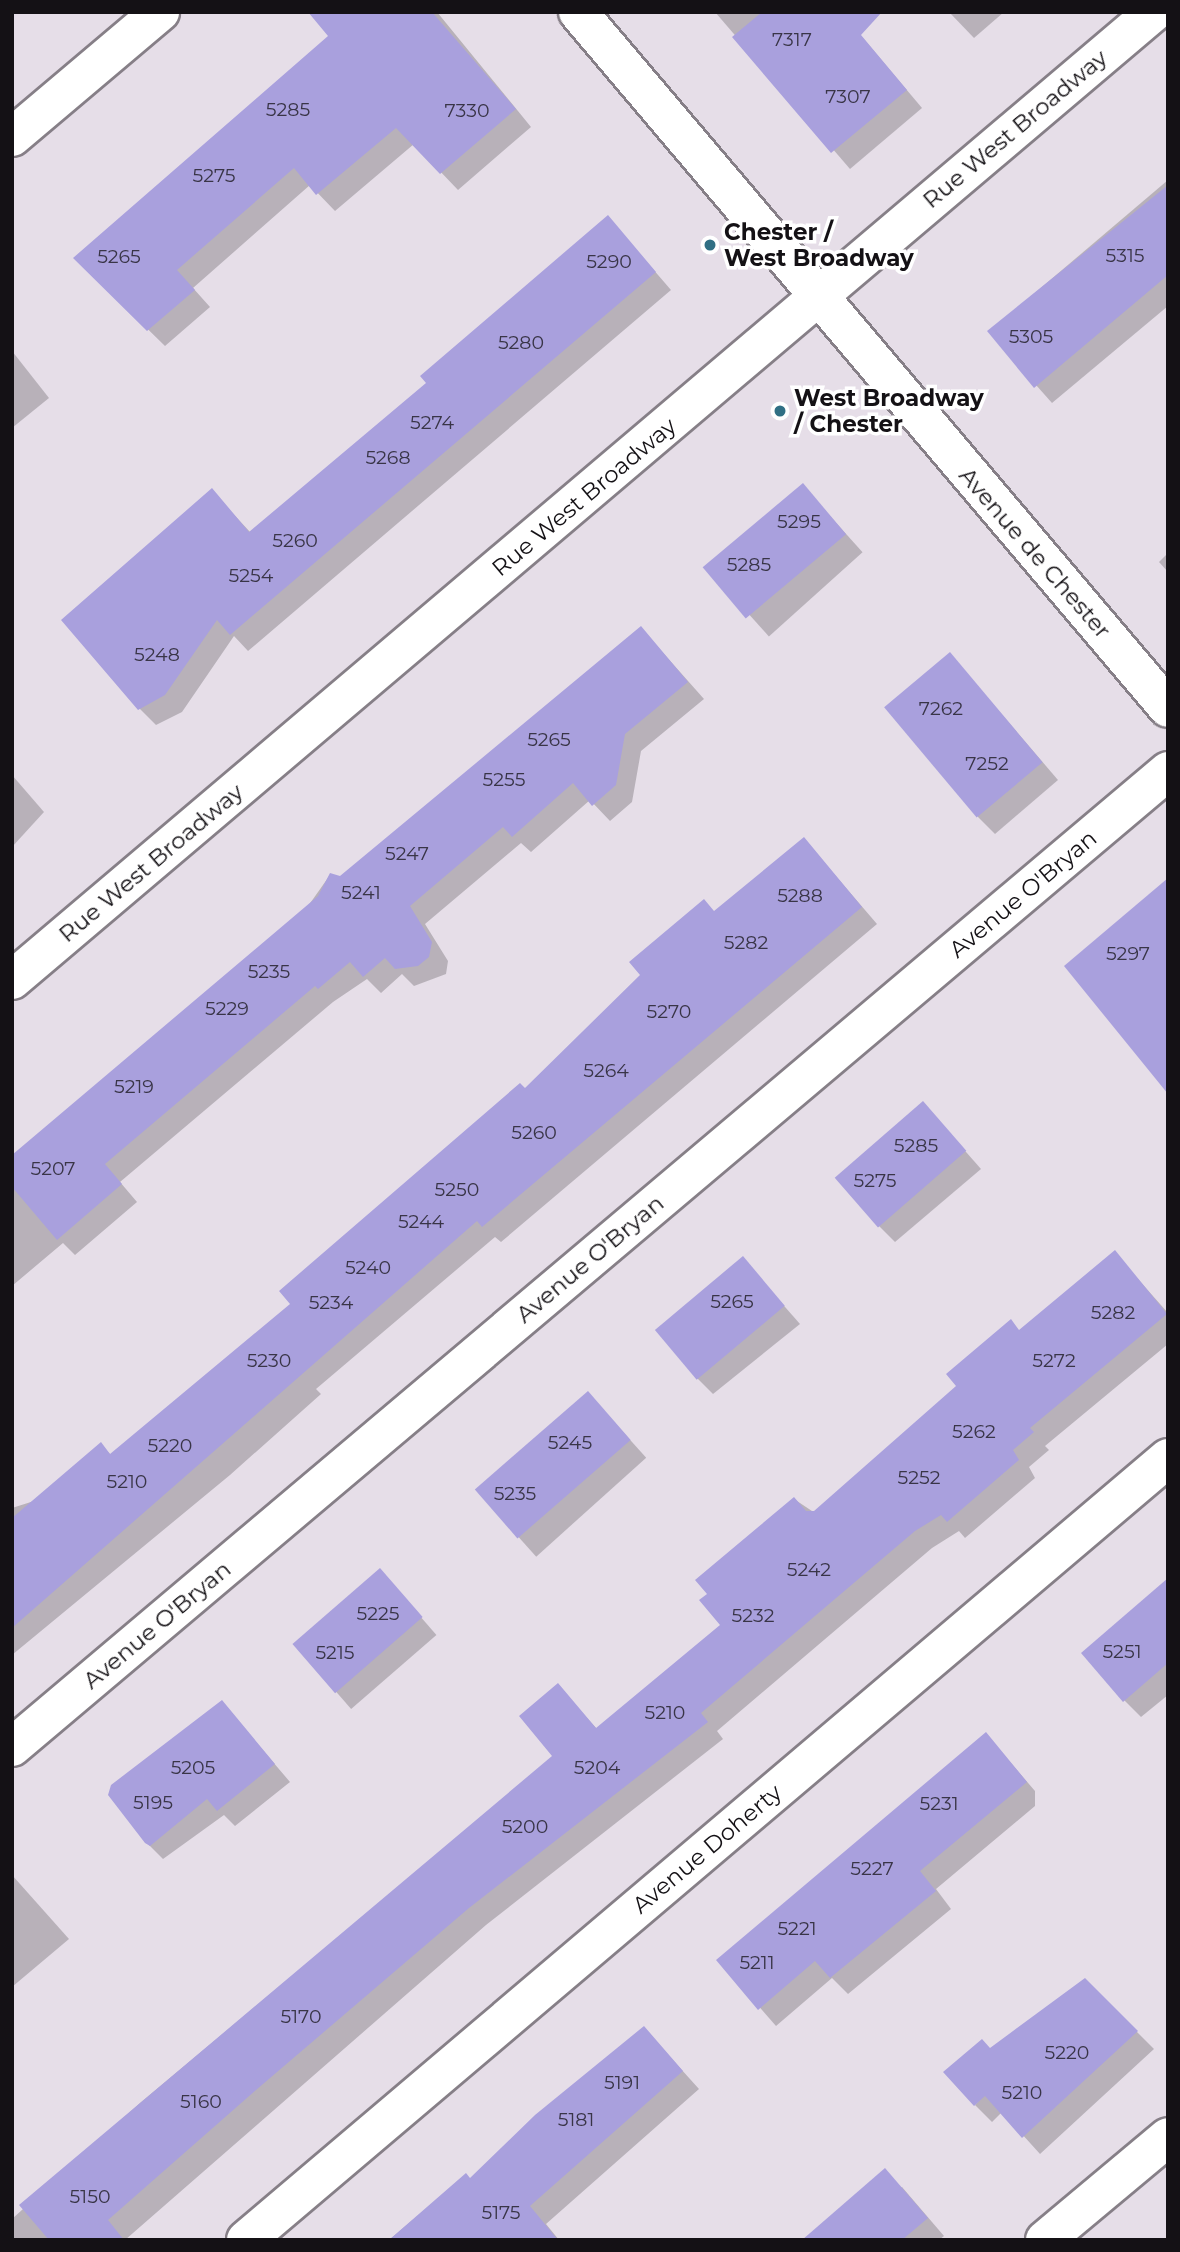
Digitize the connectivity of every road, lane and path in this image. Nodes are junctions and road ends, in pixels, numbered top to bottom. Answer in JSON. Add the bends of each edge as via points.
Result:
{"nodes":[{"id":1,"x":160,"y":12,"type":"edge"},
{"id":2,"x":578,"y":12,"type":"edge"},
{"id":3,"x":1154,"y":12,"type":"edge"},
{"id":4,"x":12,"y":138,"type":"edge"},
{"id":5,"x":816,"y":298,"type":"junction"},
{"id":6,"x":1168,"y":708,"type":"edge"},
{"id":7,"x":1168,"y":772,"type":"edge"},
{"id":8,"x":12,"y":980,"type":"edge"},
{"id":9,"x":1168,"y":1458,"type":"edge"},
{"id":10,"x":12,"y":1747,"type":"edge"},
{"id":11,"x":1168,"y":2137,"type":"edge"},
{"id":12,"x":246,"y":2240,"type":"edge"},
{"id":13,"x":1045,"y":2240,"type":"edge"}],
"edges":[{"from":1,"to":4,"type":"street"},
{"from":2,"to":5,"type":"street","name":"Avenue de Chester"},
{"from":3,"to":5,"type":"street","name":"Rue West Broadway"},
{"from":5,"to":6,"type":"street","name":"Avenue de Chester"},
{"from":5,"to":8,"type":"street","name":"Rue West Broadway"},
{"from":7,"to":10,"type":"street","name":"Avenue O'Bryan"},
{"from":9,"to":12,"type":"street","name":"Avenue Doherty"},
{"from":11,"to":13,"type":"street"}]}
